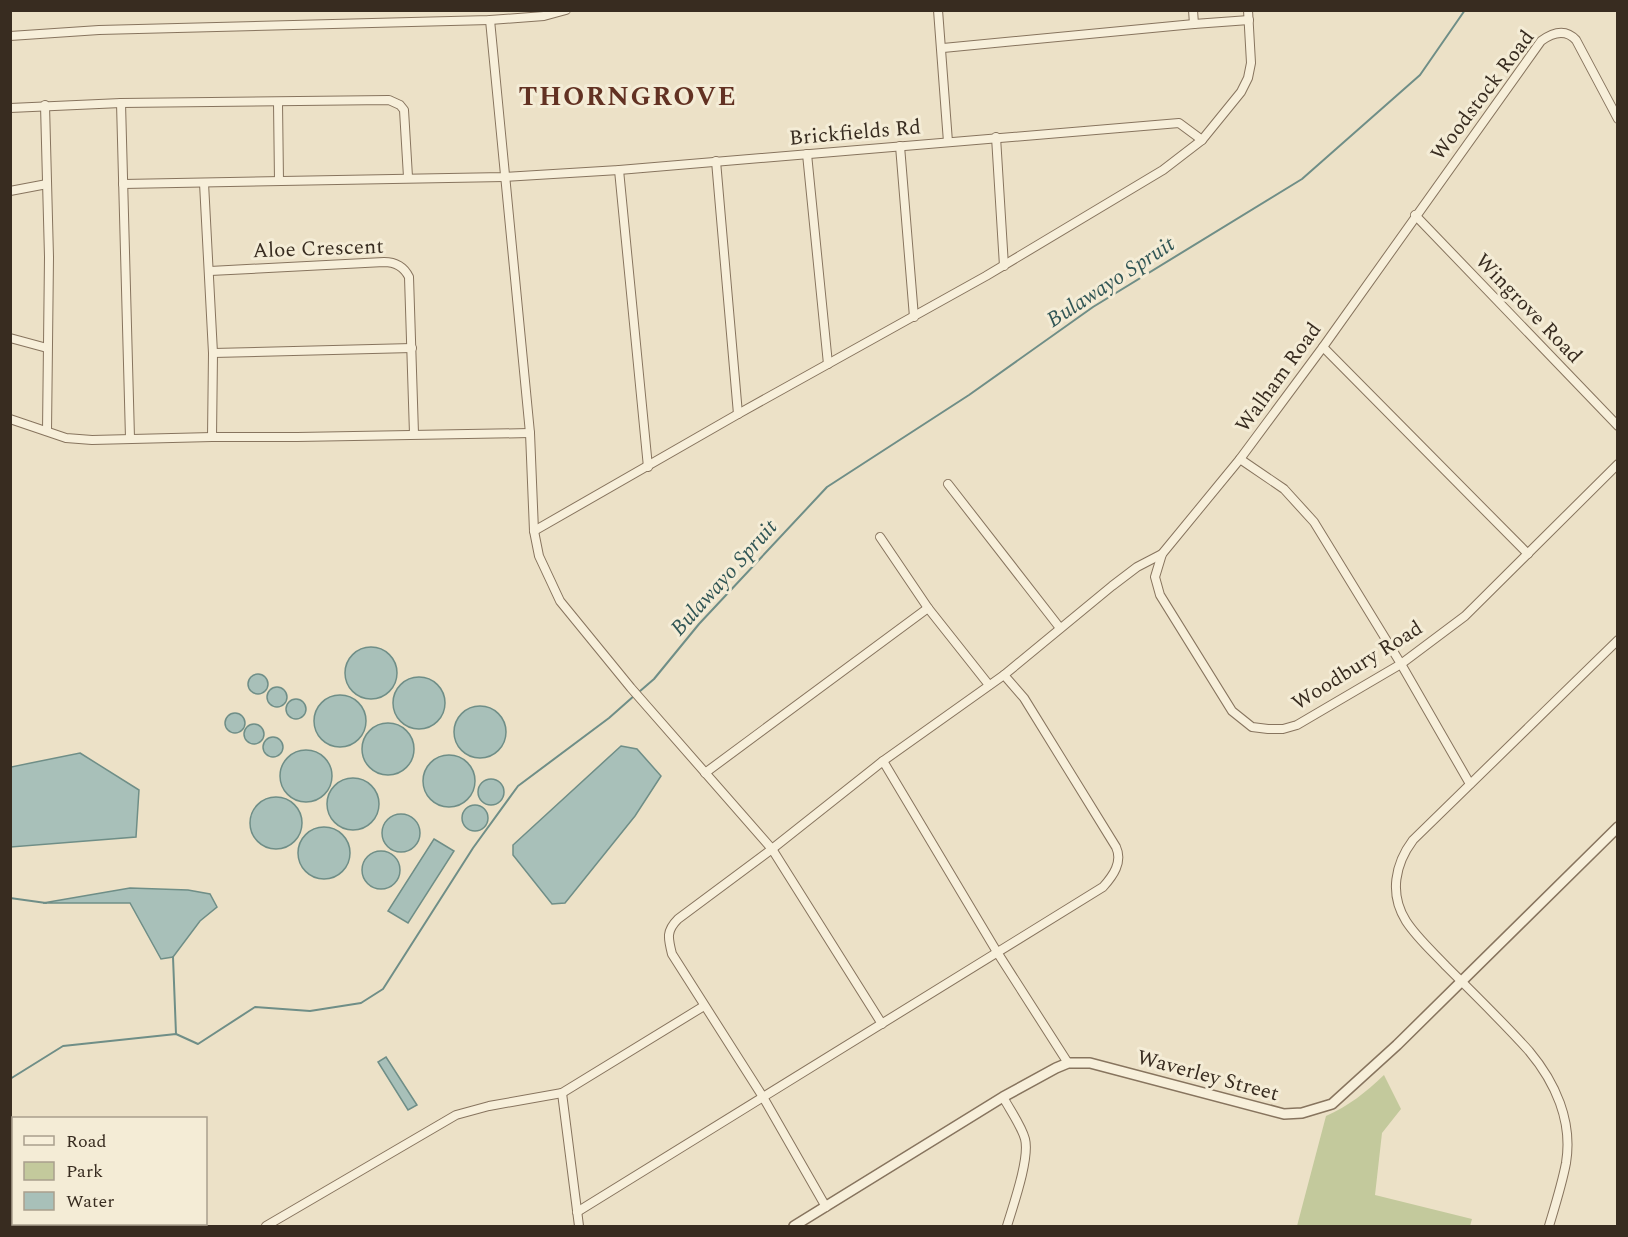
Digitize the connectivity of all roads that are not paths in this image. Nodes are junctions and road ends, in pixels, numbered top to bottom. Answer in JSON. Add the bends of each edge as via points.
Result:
{"nodes":[{"id":1,"x":566,"y":10,"type":"edge"},
{"id":2,"x":938,"y":10,"type":"edge"},
{"id":3,"x":1193,"y":10,"type":"edge"},
{"id":4,"x":1248,"y":10,"type":"edge"},
{"id":5,"x":490,"y":20,"type":"junction"},
{"id":6,"x":1249,"y":20,"type":"junction"},
{"id":7,"x":1194,"y":24,"type":"junction"},
{"id":8,"x":10,"y":36,"type":"edge"},
{"id":9,"x":943,"y":48,"type":"junction"},
{"id":10,"x":121,"y":103,"type":"junction"},
{"id":11,"x":278,"y":103,"type":"junction"},
{"id":12,"x":45,"y":105,"type":"junction"},
{"id":13,"x":10,"y":108,"type":"edge"},
{"id":14,"x":1617,"y":119,"type":"edge"},
{"id":15,"x":996,"y":137,"type":"junction"},
{"id":16,"x":1202,"y":140,"type":"junction"},
{"id":17,"x":948,"y":142,"type":"junction"},
{"id":18,"x":900,"y":147,"type":"junction"},
{"id":19,"x":807,"y":154,"type":"junction"},
{"id":20,"x":716,"y":161,"type":"junction"},
{"id":21,"x":619,"y":170,"type":"junction"},
{"id":22,"x":408,"y":177,"type":"junction"},
{"id":23,"x":504,"y":177,"type":"junction"},
{"id":24,"x":279,"y":180,"type":"junction"},
{"id":25,"x":204,"y":183,"type":"junction"},
{"id":26,"x":47,"y":184,"type":"junction"},
{"id":27,"x":123,"y":184,"type":"junction"},
{"id":28,"x":10,"y":191,"type":"edge"},
{"id":29,"x":1415,"y":216,"type":"junction"},
{"id":30,"x":1004,"y":266,"type":"junction"},
{"id":31,"x":210,"y":271,"type":"junction"},
{"id":32,"x":914,"y":317,"type":"junction"},
{"id":33,"x":10,"y":338,"type":"edge"},
{"id":34,"x":1323,"y":347,"type":"junction"},
{"id":35,"x":47,"y":348,"type":"junction"},
{"id":36,"x":412,"y":348,"type":"junction"},
{"id":37,"x":213,"y":353,"type":"junction"},
{"id":38,"x":828,"y":364,"type":"junction"},
{"id":39,"x":738,"y":414,"type":"junction"},
{"id":40,"x":10,"y":419,"type":"edge"},
{"id":41,"x":1617,"y":426,"type":"edge"},
{"id":42,"x":47,"y":431,"type":"junction"},
{"id":43,"x":530,"y":433,"type":"junction"},
{"id":44,"x":414,"y":434,"type":"junction"},
{"id":45,"x":212,"y":437,"type":"junction"},
{"id":46,"x":130,"y":438,"type":"junction"},
{"id":47,"x":1240,"y":459,"type":"junction"},
{"id":48,"x":1617,"y":464,"type":"edge"},
{"id":49,"x":648,"y":466,"type":"junction"},
{"id":50,"x":948,"y":483,"type":"dead end"},
{"id":51,"x":534,"y":531,"type":"junction"},
{"id":52,"x":880,"y":537,"type":"dead end"},
{"id":53,"x":1162,"y":554,"type":"junction"},
{"id":54,"x":1528,"y":554,"type":"junction"},
{"id":55,"x":928,"y":608,"type":"junction"},
{"id":56,"x":1060,"y":628,"type":"junction"},
{"id":57,"x":1617,"y":640,"type":"edge"},
{"id":58,"x":1401,"y":664,"type":"junction"},
{"id":59,"x":1004,"y":675,"type":"junction"},
{"id":60,"x":989,"y":685,"type":"junction"},
{"id":61,"x":883,"y":761,"type":"junction"},
{"id":62,"x":705,"y":773,"type":"junction"},
{"id":63,"x":1470,"y":784,"type":"junction"},
{"id":64,"x":1617,"y":827,"type":"edge"},
{"id":65,"x":772,"y":849,"type":"junction"},
{"id":66,"x":997,"y":952,"type":"junction"},
{"id":67,"x":1462,"y":982,"type":"junction"},
{"id":68,"x":704,"y":1006,"type":"junction"},
{"id":69,"x":882,"y":1024,"type":"junction"},
{"id":70,"x":1068,"y":1063,"type":"junction"},
{"id":71,"x":562,"y":1093,"type":"junction"},
{"id":72,"x":763,"y":1097,"type":"junction"},
{"id":73,"x":1003,"y":1098,"type":"junction"},
{"id":74,"x":826,"y":1207,"type":"junction"},
{"id":75,"x":577,"y":1212,"type":"junction"},
{"id":76,"x":266,"y":1227,"type":"edge"},
{"id":77,"x":579,"y":1227,"type":"edge"},
{"id":78,"x":794,"y":1227,"type":"edge"},
{"id":79,"x":1007,"y":1227,"type":"edge"},
{"id":80,"x":1549,"y":1227,"type":"edge"}],
"edges":[{"from":1,"to":5,"type":"street","via":[[544,16]]},
{"from":2,"to":9,"type":"street"},
{"from":3,"to":7,"type":"street"},
{"from":4,"to":6,"type":"street"},
{"from":5,"to":8,"type":"street","via":[[99,30]]},
{"from":5,"to":23,"type":"street"},
{"from":6,"to":7,"type":"street"},
{"from":6,"to":16,"type":"street","via":[[1248,78]]},
{"from":7,"to":9,"type":"street"},
{"from":9,"to":17,"type":"street"},
{"from":10,"to":11,"type":"street"},
{"from":10,"to":12,"type":"street"},
{"from":10,"to":27,"type":"street"},
{"from":11,"to":22,"type":"street","via":[[383,99],[396,103],[404,110]]},
{"from":11,"to":24,"type":"street"},
{"from":12,"to":13,"type":"street"},
{"from":12,"to":26,"type":"street"},
{"from":14,"to":29,"type":"street","name":"Woodstock Road","via":[[1576,40],[1564,32],[1551,34],[1533,51]]},
{"from":15,"to":16,"type":"street","name":"Brickfields Rd","via":[[1179,123]]},
{"from":15,"to":17,"type":"street","name":"Brickfields Rd"},
{"from":15,"to":30,"type":"street"},
{"from":16,"to":30,"type":"street","via":[[1163,170]]},
{"from":17,"to":18,"type":"street","name":"Brickfields Rd"},
{"from":18,"to":19,"type":"street","name":"Brickfields Rd"},
{"from":18,"to":32,"type":"street"},
{"from":19,"to":20,"type":"street","name":"Brickfields Rd"},
{"from":19,"to":38,"type":"street"},
{"from":20,"to":21,"type":"street","name":"Brickfields Rd"},
{"from":20,"to":39,"type":"street"},
{"from":21,"to":23,"type":"street","name":"Brickfields Rd"},
{"from":21,"to":49,"type":"street"},
{"from":22,"to":23,"type":"street","name":"Brickfields Rd"},
{"from":22,"to":24,"type":"street","name":"Brickfields Rd"},
{"from":23,"to":43,"type":"street"},
{"from":24,"to":25,"type":"street","name":"Brickfields Rd"},
{"from":25,"to":27,"type":"street","name":"Brickfields Rd"},
{"from":25,"to":31,"type":"street"},
{"from":26,"to":28,"type":"street"},
{"from":26,"to":35,"type":"street"},
{"from":27,"to":46,"type":"street"},
{"from":29,"to":34,"type":"street","name":"Walham Road"},
{"from":29,"to":41,"type":"street","name":"Wingrove Road"},
{"from":30,"to":32,"type":"street"},
{"from":31,"to":36,"type":"street","name":"Aloe Crescent","via":[[392,262],[409,277]]},
{"from":31,"to":37,"type":"street"},
{"from":32,"to":38,"type":"street"},
{"from":33,"to":35,"type":"street"},
{"from":34,"to":47,"type":"street","name":"Walham Road"},
{"from":34,"to":54,"type":"street"},
{"from":35,"to":42,"type":"street"},
{"from":36,"to":37,"type":"street"},
{"from":36,"to":44,"type":"street","name":"Aloe Crescent"},
{"from":37,"to":45,"type":"street"},
{"from":38,"to":39,"type":"street"},
{"from":39,"to":49,"type":"street"},
{"from":40,"to":42,"type":"street"},
{"from":42,"to":46,"type":"street","via":[[78,440]]},
{"from":43,"to":44,"type":"street"},
{"from":43,"to":51,"type":"street"},
{"from":44,"to":45,"type":"street"},
{"from":45,"to":46,"type":"street"},
{"from":47,"to":53,"type":"street","name":"Walham Road"},
{"from":47,"to":58,"type":"street","via":[[1284,489],[1314,522]]},
{"from":48,"to":54,"type":"street","name":"Woodbury Road"},
{"from":49,"to":51,"type":"street"},
{"from":50,"to":56,"type":"street"},
{"from":51,"to":62,"type":"street","via":[[539,556],[560,601]]},
{"from":52,"to":55,"type":"street"},
{"from":53,"to":56,"type":"street","via":[[1137,567]]},
{"from":53,"to":58,"type":"street","name":"Woodbury Road","via":[[1155,576],[1160,596],[1232,711],[1252,727],[1282,729],[1297,724]]},
{"from":54,"to":58,"type":"street","name":"Woodbury Road","via":[[1465,616]]},
{"from":55,"to":60,"type":"street"},
{"from":55,"to":62,"type":"street"},
{"from":56,"to":59,"type":"street"},
{"from":57,"to":63,"type":"street"},
{"from":58,"to":63,"type":"street"},
{"from":59,"to":60,"type":"street"},
{"from":59,"to":66,"type":"street","via":[[1024,698],[1076,779],[1116,847],[1119,859],[1103,887]]},
{"from":60,"to":61,"type":"street"},
{"from":61,"to":65,"type":"street"},
{"from":61,"to":66,"type":"street"},
{"from":62,"to":65,"type":"street"},
{"from":63,"to":67,"type":"street","via":[[1413,840],[1398,865],[1396,880],[1406,921]]},
{"from":64,"to":67,"type":"street","name":"Waverley Street"},
{"from":65,"to":68,"type":"street","via":[[670,927],[672,954]]},
{"from":65,"to":69,"type":"street"},
{"from":66,"to":69,"type":"street"},
{"from":66,"to":70,"type":"street"},
{"from":67,"to":70,"type":"street","name":"Waverley Street","via":[[1332,1104],[1302,1113],[1276,1113],[1090,1062]]},
{"from":67,"to":80,"type":"street","via":[[1537,1060],[1561,1104],[1566,1166]]},
{"from":68,"to":71,"type":"street"},
{"from":68,"to":72,"type":"street"},
{"from":69,"to":72,"type":"street"},
{"from":70,"to":73,"type":"street"},
{"from":71,"to":75,"type":"street"},
{"from":71,"to":76,"type":"street","via":[[456,1115]]},
{"from":72,"to":74,"type":"street"},
{"from":72,"to":75,"type":"street"},
{"from":73,"to":74,"type":"street"},
{"from":73,"to":79,"type":"street","via":[[1025,1140],[1023,1166]]},
{"from":74,"to":78,"type":"street"},
{"from":75,"to":77,"type":"street"}]}
